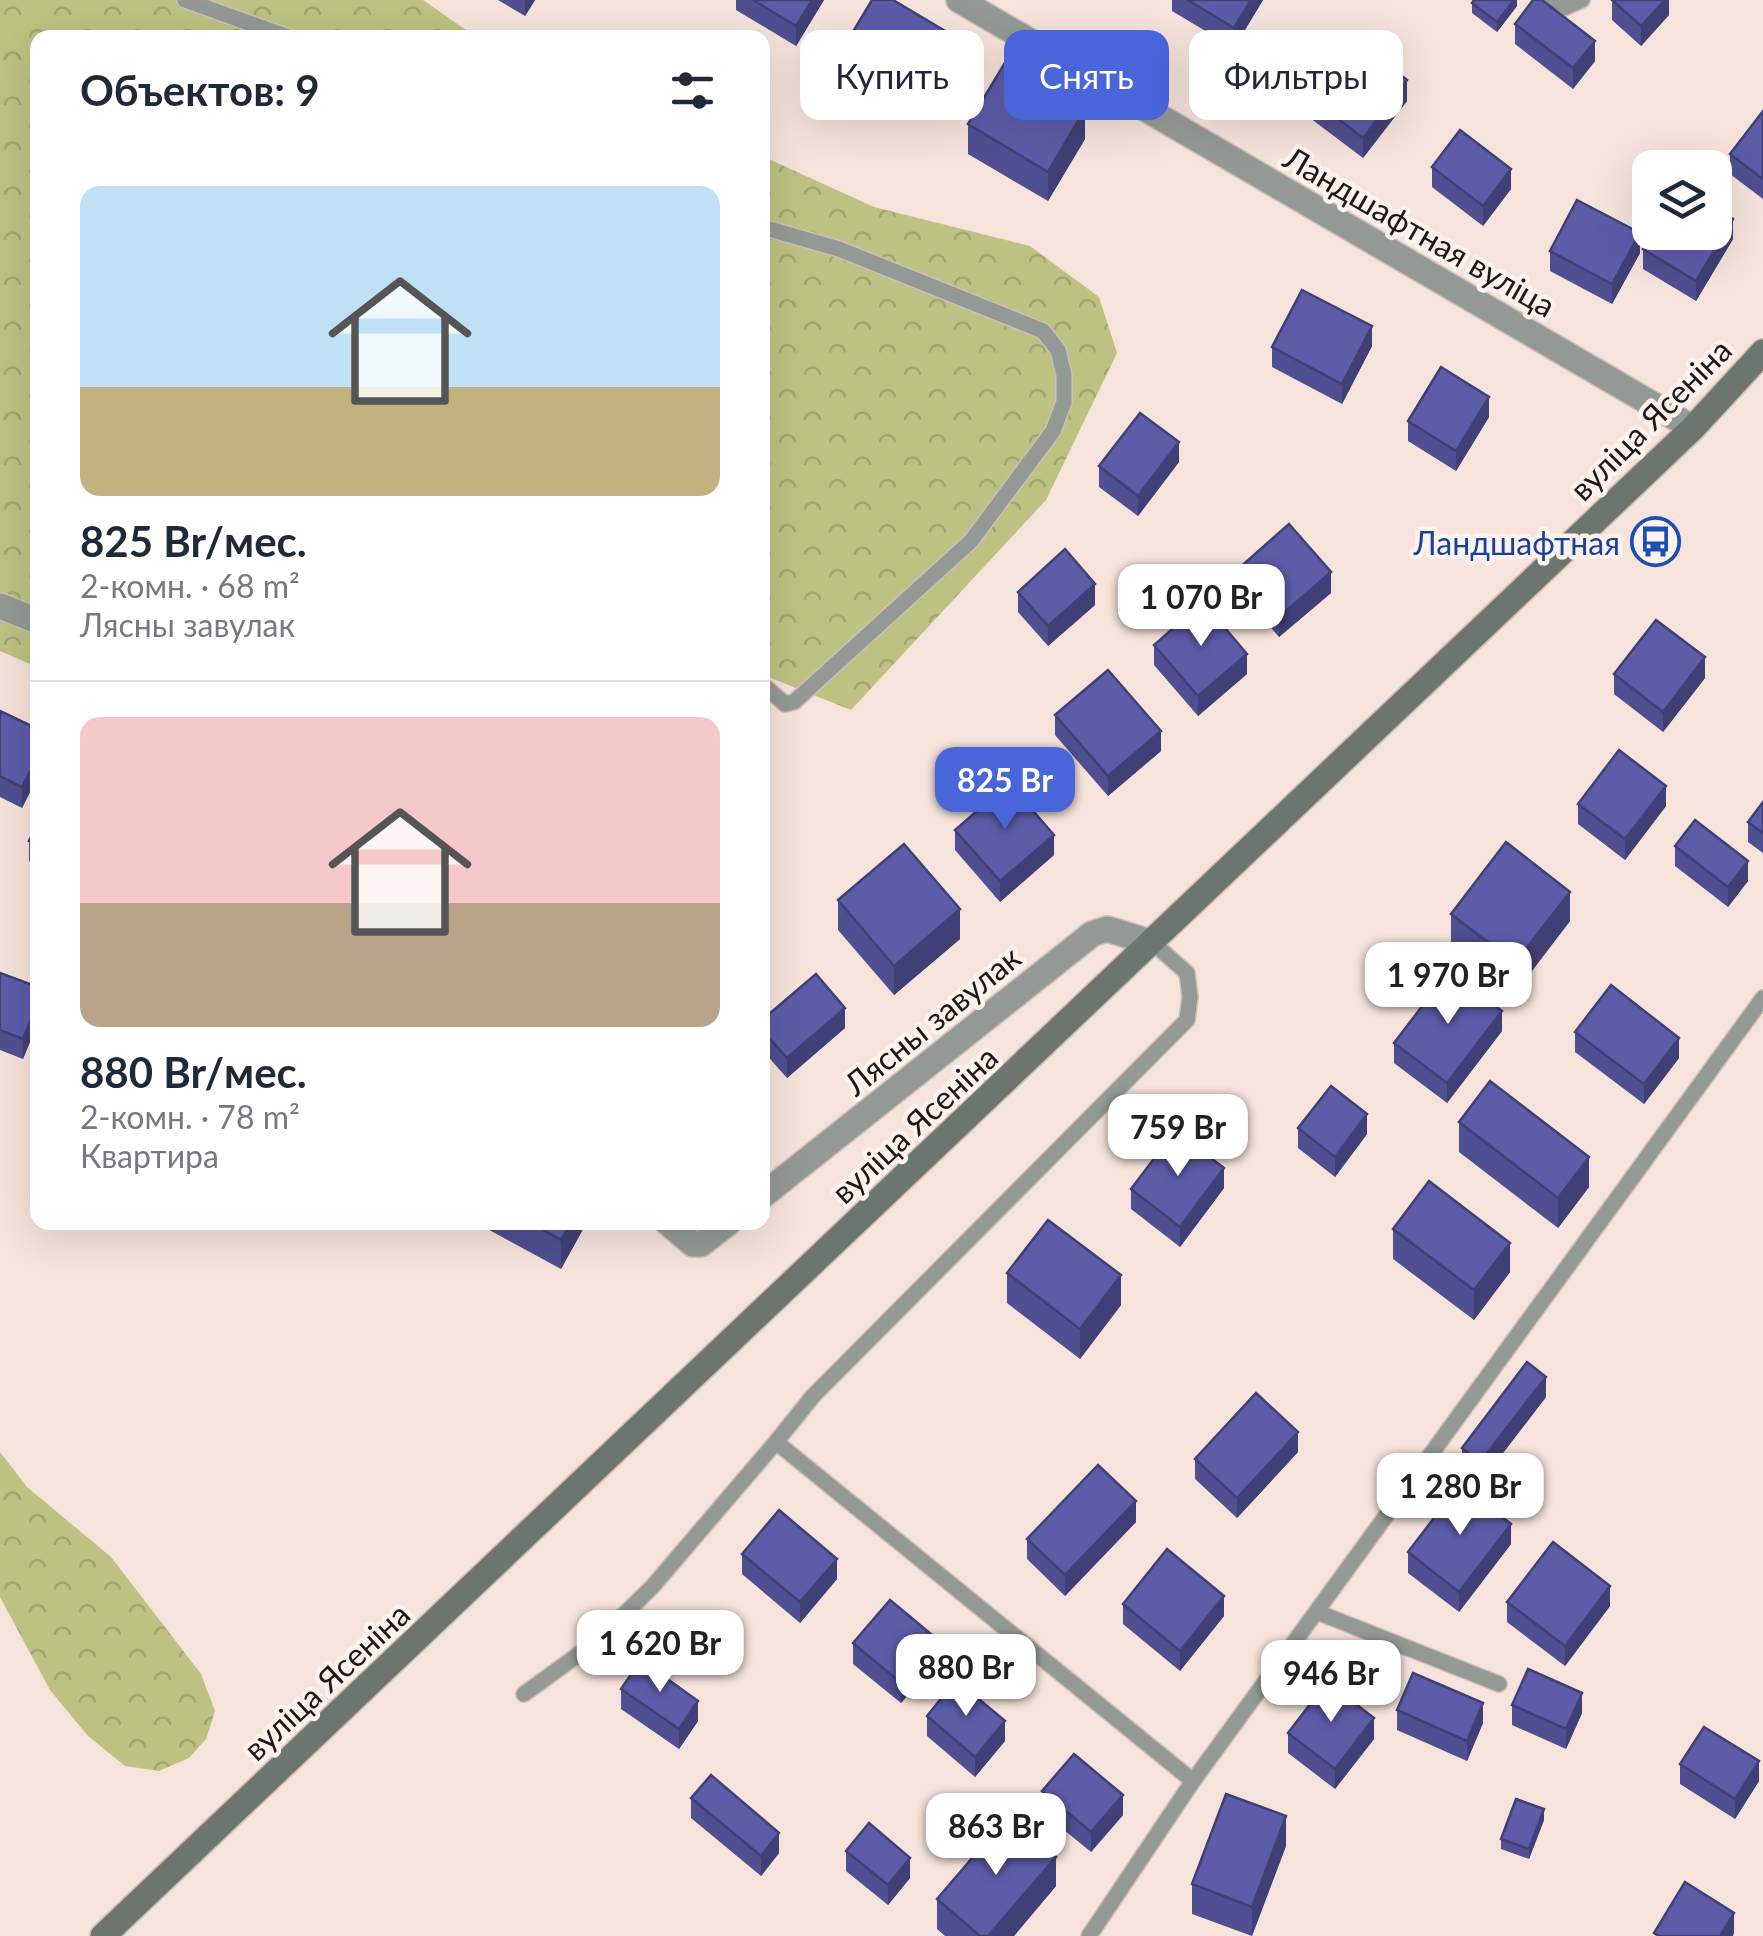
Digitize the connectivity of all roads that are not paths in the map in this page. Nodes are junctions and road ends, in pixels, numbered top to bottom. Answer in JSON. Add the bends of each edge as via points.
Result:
{"nodes":[{"id":1,"x":185,"y":0,"type":"edge"},
{"id":2,"x":959,"y":0,"type":"edge"},
{"id":3,"x":1551,"y":0,"type":"edge"},
{"id":4,"x":1582,"y":0,"type":"edge"},
{"id":5,"x":269,"y":30,"type":"edge"},
{"id":6,"x":770,"y":228,"type":"edge"},
{"id":7,"x":1763,"y":352,"type":"edge"},
{"id":8,"x":1693,"y":428,"type":"junction"},
{"id":9,"x":0,"y":606,"type":"edge"},
{"id":10,"x":30,"y":618,"type":"edge"},
{"id":11,"x":770,"y":691,"type":"edge"},
{"id":12,"x":1153,"y":943,"type":"junction"},
{"id":13,"x":1763,"y":998,"type":"edge"},
{"id":14,"x":770,"y":1190,"type":"edge"},
{"id":15,"x":676,"y":1230,"type":"edge"},
{"id":16,"x":719,"y":1230,"type":"edge"},
{"id":17,"x":776,"y":1442,"type":"junction"},
{"id":18,"x":1317,"y":1612,"type":"junction"},
{"id":19,"x":1498,"y":1684,"type":"dead end"},
{"id":20,"x":524,"y":1694,"type":"dead end"},
{"id":21,"x":1193,"y":1781,"type":"junction"},
{"id":22,"x":103,"y":1936,"type":"edge"},
{"id":23,"x":1090,"y":1936,"type":"edge"}],
"edges":[{"from":1,"to":5,"type":"lane"},
{"from":2,"to":8,"type":"street","name":"Ландшафтная вуліца"},
{"from":3,"to":4,"type":"lane","via":[[1564,8]]},
{"from":6,"to":11,"type":"lane","via":[[1043,331],[1058,350],[1064,402],[1054,431],[971,542],[794,702],[786,704]]},
{"from":7,"to":8,"type":"street","name":"вуліца Ясеніна"},
{"from":8,"to":12,"type":"street","name":"вуліца Ясеніна"},
{"from":9,"to":10,"type":"street"},
{"from":12,"to":14,"type":"street","name":"Лясны завулак","via":[[1108,930],[1092,934]]},
{"from":12,"to":17,"type":"lane","via":[[1187,973],[1187,1020],[813,1396]]},
{"from":12,"to":22,"type":"street","name":"вуліца Ясеніна"},
{"from":13,"to":18,"type":"lane"},
{"from":15,"to":16,"type":"street","via":[[701,1244]]},
{"from":17,"to":20,"type":"lane","via":[[598,1641]]},
{"from":17,"to":21,"type":"lane"},
{"from":18,"to":19,"type":"lane"},
{"from":18,"to":21,"type":"lane"},
{"from":21,"to":23,"type":"lane"}]}
